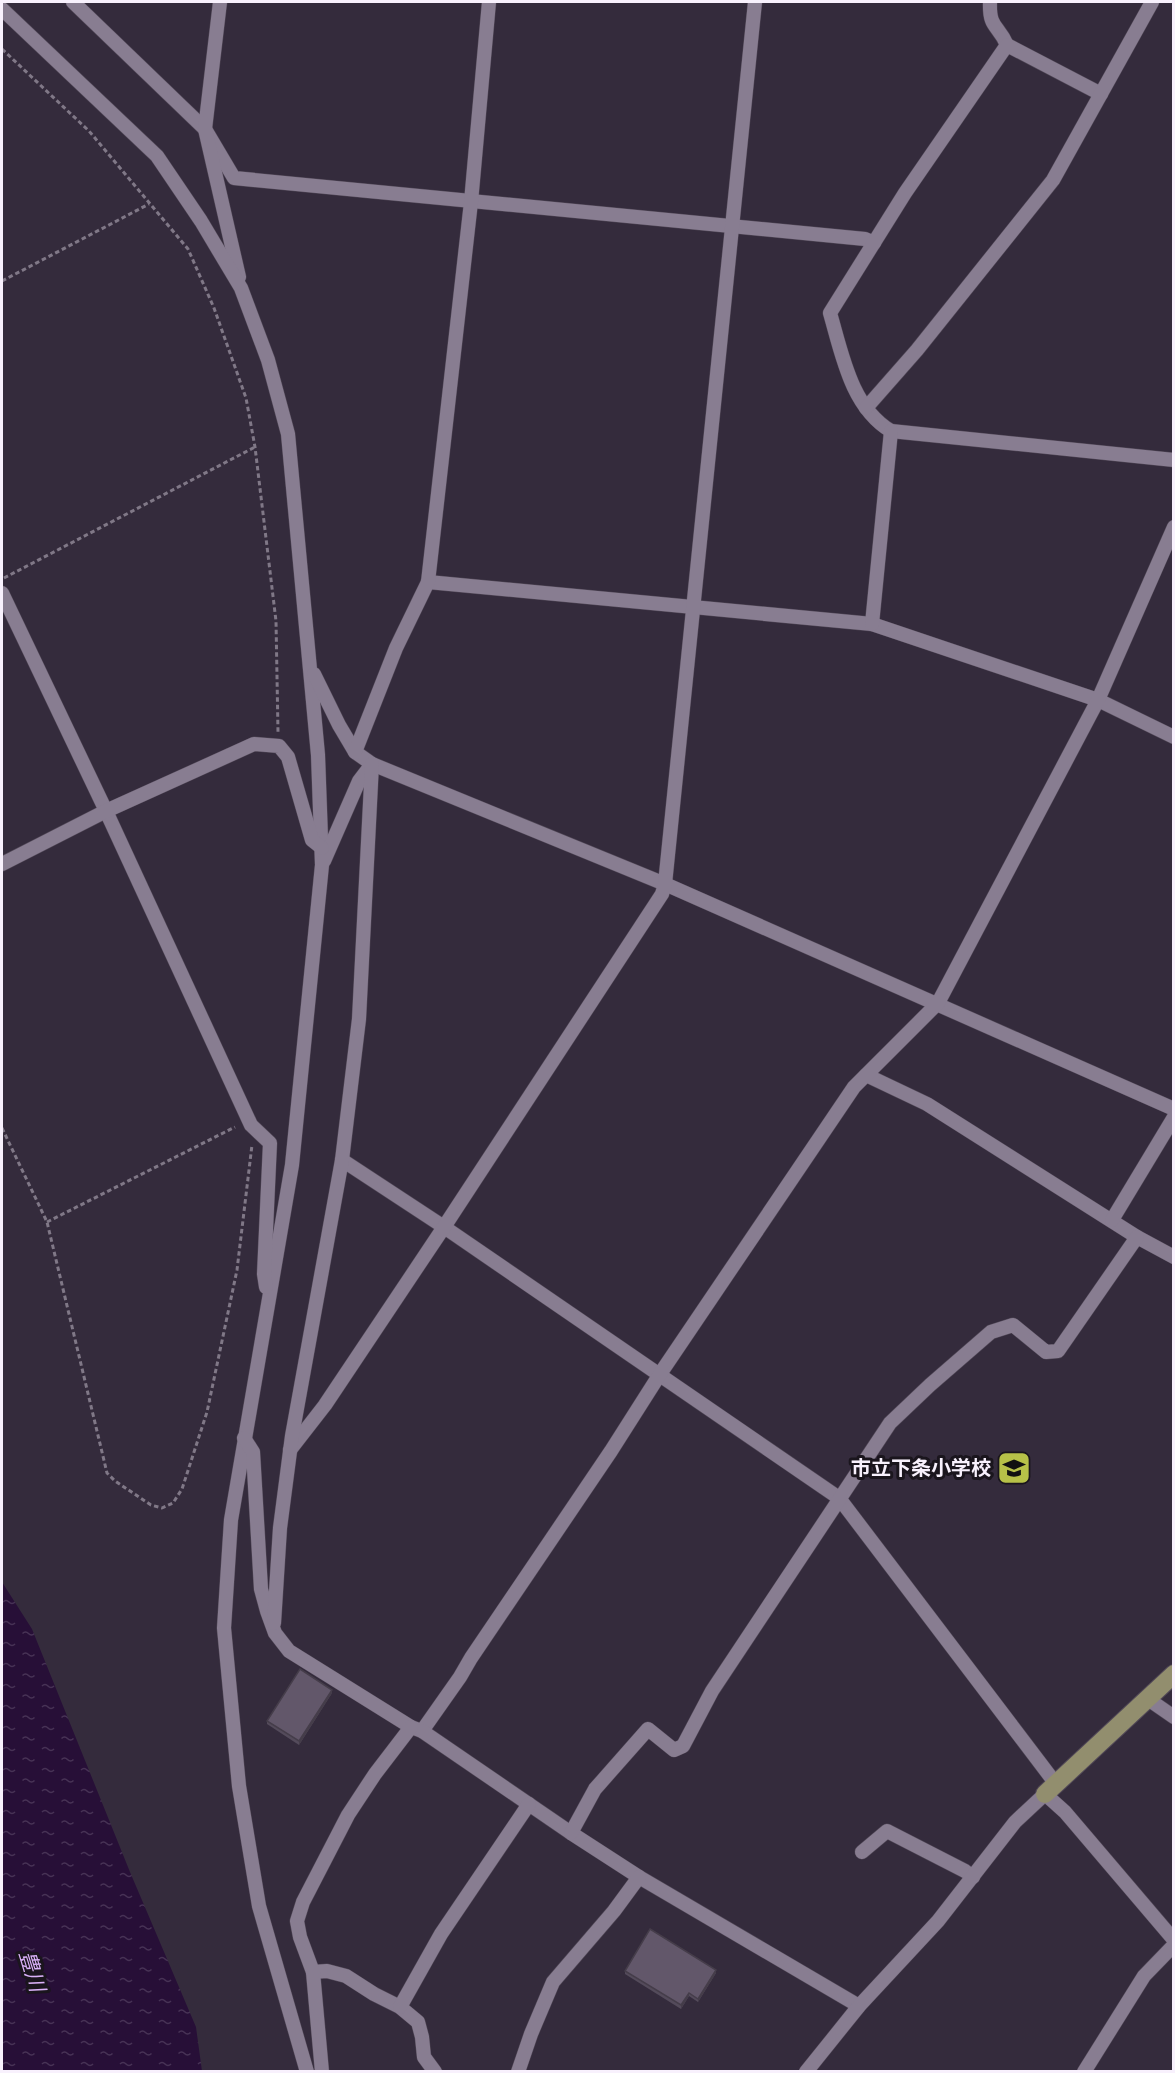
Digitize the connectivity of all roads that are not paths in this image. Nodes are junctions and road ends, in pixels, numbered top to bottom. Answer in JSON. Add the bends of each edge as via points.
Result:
{"nodes":[{"id":1,"x":73,"y":2,"type":"edge"},
{"id":2,"x":220,"y":2,"type":"edge"},
{"id":3,"x":489,"y":2,"type":"edge"},
{"id":4,"x":755,"y":2,"type":"edge"},
{"id":5,"x":990,"y":2,"type":"edge"},
{"id":6,"x":1152,"y":2,"type":"edge"},
{"id":7,"x":2,"y":9,"type":"edge"},
{"id":8,"x":1007,"y":45,"type":"junction"},
{"id":9,"x":1101,"y":94,"type":"junction"},
{"id":10,"x":205,"y":129,"type":"junction"},
{"id":11,"x":471,"y":202,"type":"junction"},
{"id":12,"x":731,"y":226,"type":"junction"},
{"id":13,"x":874,"y":243,"type":"junction"},
{"id":14,"x":241,"y":288,"type":"junction"},
{"id":15,"x":866,"y":408,"type":"junction"},
{"id":16,"x":891,"y":431,"type":"junction"},
{"id":17,"x":1173,"y":460,"type":"edge"},
{"id":18,"x":1173,"y":527,"type":"edge"},
{"id":19,"x":428,"y":582,"type":"junction"},
{"id":20,"x":2,"y":593,"type":"edge"},
{"id":21,"x":693,"y":606,"type":"junction"},
{"id":22,"x":872,"y":624,"type":"junction"},
{"id":23,"x":310,"y":665,"type":"junction"},
{"id":24,"x":1098,"y":700,"type":"junction"},
{"id":25,"x":1173,"y":737,"type":"edge"},
{"id":26,"x":355,"y":752,"type":"junction"},
{"id":27,"x":372,"y":764,"type":"junction"},
{"id":28,"x":106,"y":811,"type":"junction"},
{"id":29,"x":322,"y":848,"type":"junction"},
{"id":30,"x":2,"y":864,"type":"edge"},
{"id":31,"x":322,"y":865,"type":"junction"},
{"id":32,"x":665,"y":884,"type":"junction"},
{"id":33,"x":938,"y":1003,"type":"junction"},
{"id":34,"x":867,"y":1075,"type":"junction"},
{"id":35,"x":1173,"y":1109,"type":"edge"},
{"id":36,"x":1173,"y":1117,"type":"edge"},
{"id":37,"x":342,"y":1160,"type":"junction"},
{"id":38,"x":1112,"y":1220,"type":"junction"},
{"id":39,"x":444,"y":1227,"type":"junction"},
{"id":40,"x":1137,"y":1237,"type":"junction"},
{"id":41,"x":1173,"y":1257,"type":"edge"},
{"id":42,"x":268,"y":1301,"type":"junction"},
{"id":43,"x":660,"y":1374,"type":"junction"},
{"id":44,"x":244,"y":1438,"type":"junction"},
{"id":45,"x":290,"y":1450,"type":"junction"},
{"id":46,"x":839,"y":1498,"type":"junction"},
{"id":47,"x":273,"y":1628,"type":"junction"},
{"id":48,"x":1173,"y":1674,"type":"edge"},
{"id":49,"x":1148,"y":1699,"type":"junction"},
{"id":50,"x":1173,"y":1717,"type":"edge"},
{"id":51,"x":416,"y":1729,"type":"junction"},
{"id":52,"x":1051,"y":1789,"type":"junction"},
{"id":53,"x":529,"y":1804,"type":"junction"},
{"id":54,"x":571,"y":1833,"type":"junction"},
{"id":55,"x":862,"y":1852,"type":"dead end"},
{"id":56,"x":639,"y":1877,"type":"junction"},
{"id":57,"x":972,"y":1877,"type":"junction"},
{"id":58,"x":1173,"y":1940,"type":"edge"},
{"id":59,"x":1173,"y":1945,"type":"edge"},
{"id":60,"x":313,"y":1972,"type":"junction"},
{"id":61,"x":859,"y":2006,"type":"junction"},
{"id":62,"x":400,"y":2007,"type":"junction"},
{"id":63,"x":307,"y":2072,"type":"edge"},
{"id":64,"x":322,"y":2072,"type":"edge"},
{"id":65,"x":435,"y":2072,"type":"edge"},
{"id":66,"x":518,"y":2072,"type":"edge"},
{"id":67,"x":806,"y":2072,"type":"edge"},
{"id":68,"x":1084,"y":2072,"type":"edge"}],
"edges":[{"from":1,"to":10,"type":"street"},
{"from":2,"to":10,"type":"street"},
{"from":3,"to":11,"type":"street"},
{"from":4,"to":12,"type":"street"},
{"from":5,"to":8,"type":"street","via":[[992,24]]},
{"from":6,"to":9,"type":"street"},
{"from":7,"to":14,"type":"street","via":[[157,156]]},
{"from":8,"to":9,"type":"street"},
{"from":8,"to":13,"type":"street"},
{"from":9,"to":15,"type":"street","via":[[1053,180]]},
{"from":10,"to":11,"type":"street","via":[[234,178]]},
{"from":10,"to":14,"type":"street"},
{"from":11,"to":12,"type":"street"},
{"from":11,"to":19,"type":"street"},
{"from":12,"to":13,"type":"street"},
{"from":12,"to":21,"type":"street"},
{"from":13,"to":15,"type":"street","via":[[830,313],[850,381]]},
{"from":14,"to":23,"type":"street","via":[[268,360],[288,434]]},
{"from":15,"to":16,"type":"street"},
{"from":16,"to":17,"type":"street"},
{"from":16,"to":22,"type":"street"},
{"from":18,"to":24,"type":"street"},
{"from":19,"to":21,"type":"street"},
{"from":19,"to":26,"type":"street","via":[[396,648]]},
{"from":20,"to":28,"type":"street"},
{"from":21,"to":22,"type":"street"},
{"from":21,"to":32,"type":"street"},
{"from":22,"to":24,"type":"street"},
{"from":23,"to":26,"type":"street"},
{"from":23,"to":29,"type":"street"},
{"from":24,"to":25,"type":"street"},
{"from":24,"to":33,"type":"street"},
{"from":26,"to":27,"type":"street"},
{"from":27,"to":31,"type":"street","via":[[359,782]]},
{"from":27,"to":32,"type":"street"},
{"from":27,"to":37,"type":"street","via":[[359,1019]]},
{"from":28,"to":29,"type":"street","via":[[254,744],[279,746],[288,757],[312,840]]},
{"from":28,"to":30,"type":"street"},
{"from":28,"to":42,"type":"street","via":[[251,1125],[270,1143],[264,1274]]},
{"from":29,"to":31,"type":"street"},
{"from":31,"to":42,"type":"street","via":[[292,1165]]},
{"from":32,"to":33,"type":"street"},
{"from":32,"to":39,"type":"street"},
{"from":33,"to":34,"type":"street"},
{"from":33,"to":35,"type":"street"},
{"from":34,"to":38,"type":"street","via":[[927,1104]]},
{"from":34,"to":43,"type":"street","via":[[854,1087]]},
{"from":36,"to":38,"type":"street"},
{"from":37,"to":39,"type":"street"},
{"from":37,"to":45,"type":"street"},
{"from":38,"to":40,"type":"street"},
{"from":39,"to":43,"type":"street"},
{"from":39,"to":45,"type":"street","via":[[325,1405]]},
{"from":40,"to":41,"type":"street"},
{"from":40,"to":46,"type":"street","via":[[1058,1351],[1046,1352],[1013,1325],[991,1332],[890,1423]]},
{"from":42,"to":44,"type":"street"},
{"from":43,"to":46,"type":"street"},
{"from":43,"to":51,"type":"street","via":[[611,1451]]},
{"from":44,"to":47,"type":"street","via":[[253,1452],[261,1589]]},
{"from":44,"to":63,"type":"street","via":[[231,1520],[224,1628],[239,1786],[260,1906]]},
{"from":45,"to":47,"type":"street"},
{"from":46,"to":52,"type":"street"},
{"from":46,"to":54,"type":"street","via":[[712,1691],[683,1746],[674,1750],[648,1729],[595,1789]]},
{"from":47,"to":51,"type":"street","via":[[290,1651]]},
{"from":48,"to":49,"type":"street"},
{"from":49,"to":50,"type":"street"},
{"from":49,"to":52,"type":"street"},
{"from":51,"to":53,"type":"street"},
{"from":51,"to":60,"type":"street","via":[[375,1774],[348,1815],[303,1902],[297,1921]]},
{"from":52,"to":57,"type":"street","via":[[1016,1822]]},
{"from":52,"to":58,"type":"street","via":[[1072,1821]]},
{"from":53,"to":54,"type":"street"},
{"from":53,"to":62,"type":"street","via":[[441,1934]]},
{"from":54,"to":56,"type":"street"},
{"from":55,"to":57,"type":"street","via":[[887,1831]]},
{"from":56,"to":61,"type":"street"},
{"from":56,"to":66,"type":"street","via":[[553,1982]]},
{"from":57,"to":61,"type":"street","via":[[938,1921]]},
{"from":59,"to":68,"type":"street","via":[[1144,1976]]},
{"from":60,"to":62,"type":"street","via":[[346,1976]]},
{"from":60,"to":64,"type":"street"},
{"from":61,"to":67,"type":"street"},
{"from":62,"to":65,"type":"street","via":[[418,2022],[424,2057]]}]}
